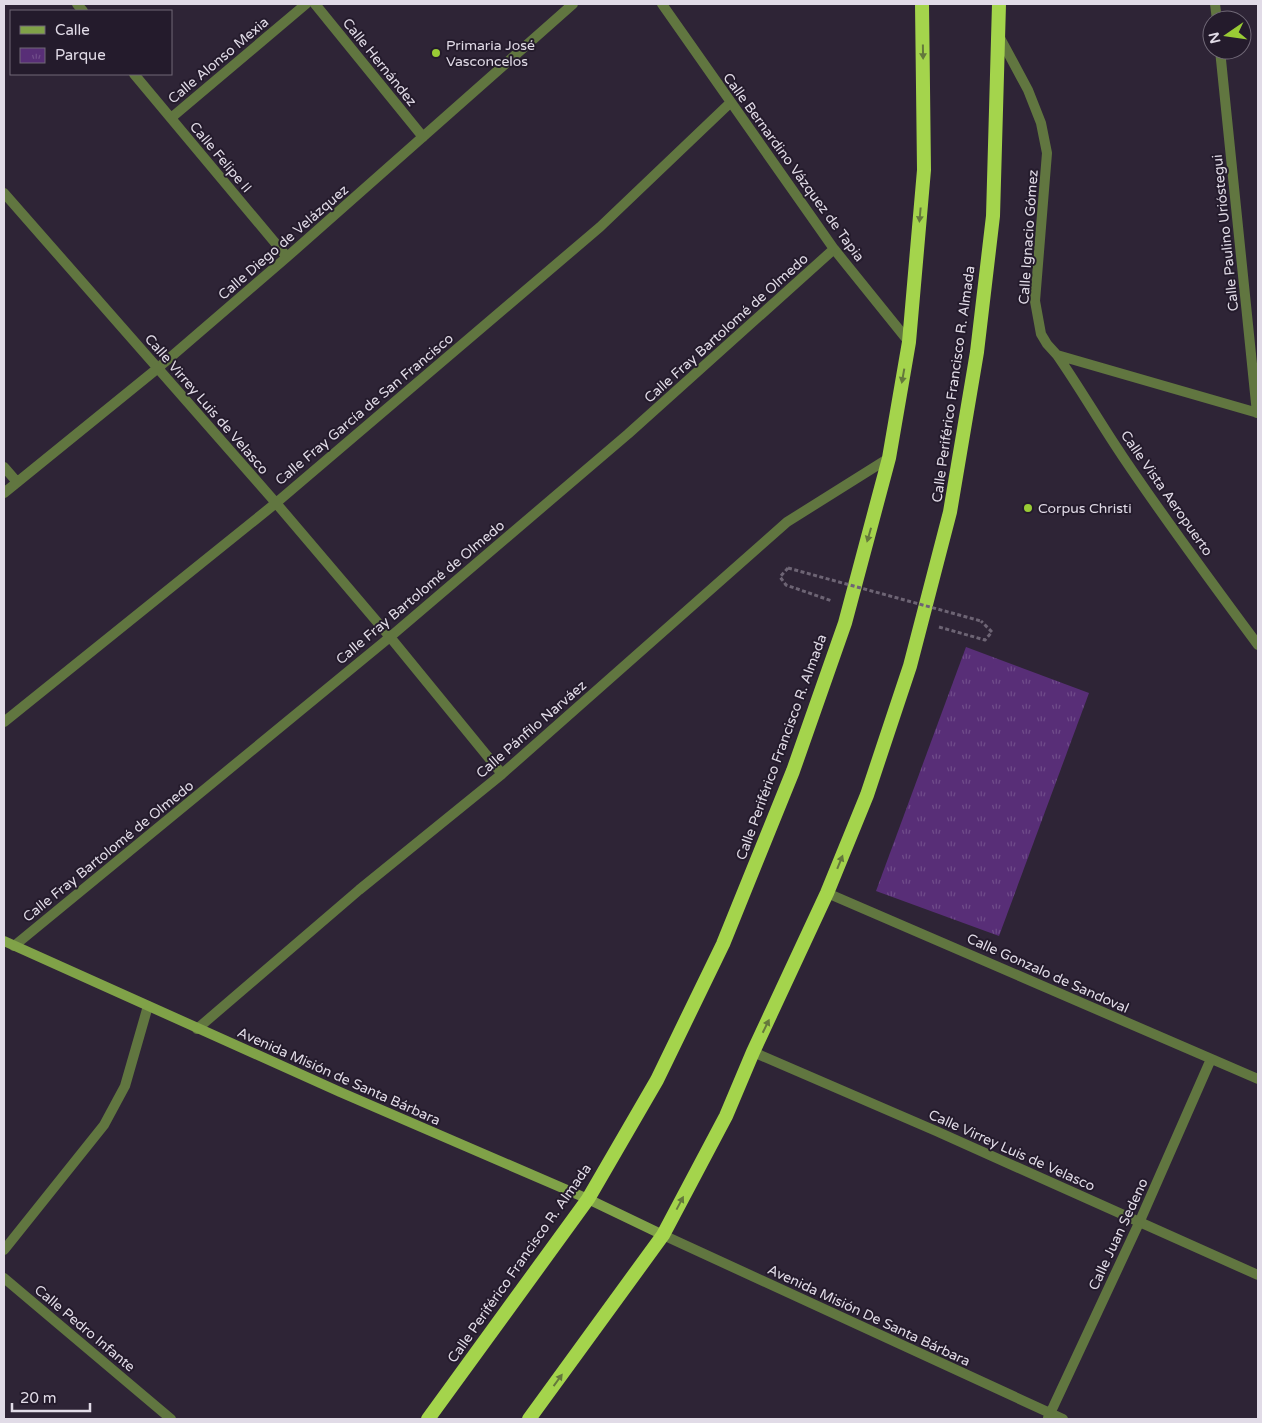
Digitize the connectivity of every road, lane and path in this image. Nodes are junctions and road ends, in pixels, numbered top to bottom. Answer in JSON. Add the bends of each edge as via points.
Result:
{"nodes":[{"id":1,"x":306,"y":4,"type":"edge"},
{"id":2,"x":315,"y":4,"type":"edge"},
{"id":3,"x":573,"y":4,"type":"edge"},
{"id":4,"x":662,"y":4,"type":"edge"},
{"id":5,"x":922,"y":4,"type":"edge"},
{"id":6,"x":999,"y":4,"type":"edge"},
{"id":7,"x":999,"y":36,"type":"junction"},
{"id":8,"x":1221,"y":60,"type":"edge"},
{"id":9,"x":135,"y":75,"type":"edge"},
{"id":10,"x":730,"y":103,"type":"junction"},
{"id":11,"x":171,"y":118,"type":"junction"},
{"id":12,"x":423,"y":137,"type":"junction"},
{"id":13,"x":4,"y":193,"type":"edge"},
{"id":14,"x":834,"y":249,"type":"junction"},
{"id":15,"x":287,"y":257,"type":"junction"},
{"id":16,"x":909,"y":342,"type":"junction"},
{"id":17,"x":1057,"y":355,"type":"junction"},
{"id":18,"x":158,"y":368,"type":"junction"},
{"id":19,"x":1258,"y":413,"type":"edge"},
{"id":20,"x":889,"y":458,"type":"junction"},
{"id":21,"x":4,"y":466,"type":"edge"},
{"id":22,"x":17,"y":482,"type":"junction"},
{"id":23,"x":4,"y":493,"type":"edge"},
{"id":24,"x":276,"y":503,"type":"junction"},
{"id":25,"x":849,"y":606,"type":"junction"},
{"id":26,"x":921,"y":622,"type":"junction"},
{"id":27,"x":390,"y":637,"type":"junction"},
{"id":28,"x":1258,"y":644,"type":"edge"},
{"id":29,"x":4,"y":722,"type":"edge"},
{"id":30,"x":502,"y":774,"type":"junction"},
{"id":31,"x":827,"y":894,"type":"junction"},
{"id":32,"x":4,"y":941,"type":"edge"},
{"id":33,"x":14,"y":946,"type":"junction"},
{"id":34,"x":148,"y":1006,"type":"junction"},
{"id":35,"x":197,"y":1029,"type":"junction"},
{"id":36,"x":753,"y":1052,"type":"junction"},
{"id":37,"x":1210,"y":1059,"type":"junction"},
{"id":38,"x":1258,"y":1078,"type":"edge"},
{"id":39,"x":588,"y":1199,"type":"junction"},
{"id":40,"x":1139,"y":1223,"type":"junction"},
{"id":41,"x":663,"y":1235,"type":"junction"},
{"id":42,"x":4,"y":1250,"type":"edge"},
{"id":43,"x":1258,"y":1275,"type":"edge"},
{"id":44,"x":4,"y":1278,"type":"edge"},
{"id":45,"x":1049,"y":1416,"type":"edge"},
{"id":46,"x":171,"y":1419,"type":"edge"},
{"id":47,"x":428,"y":1419,"type":"edge"},
{"id":48,"x":529,"y":1419,"type":"edge"},
{"id":49,"x":1063,"y":1419,"type":"edge"}],
"edges":[{"from":1,"to":11,"type":"street","name":"Calle Alonso Mexia"},
{"from":2,"to":12,"type":"street","name":"Calle Hernández"},
{"from":3,"to":12,"type":"street","name":"Calle Diego de Velázquez"},
{"from":4,"to":10,"type":"street","name":"Calle Bernardino Vázquez de Tapia"},
{"from":5,"to":16,"type":"highway","name":"Calle Periférico Francisco R. Almada","one_way":true,"via":[[924,170]]},
{"from":6,"to":7,"type":"highway","name":"Calle Periférico Francisco R. Almada"},
{"from":7,"to":17,"type":"street","name":"Calle Ignacio Gómez","via":[[1028,90],[1041,123],[1047,153],[1035,302],[1041,334]]},
{"from":7,"to":26,"type":"highway","name":"Calle Periférico Francisco R. Almada","via":[[993,216],[977,352],[950,512]]},
{"from":8,"to":19,"type":"street","name":"Calle Paulino Urióstegui"},
{"from":9,"to":11,"type":"street","name":"Calle Felipe II"},
{"from":10,"to":14,"type":"street","name":"Calle Bernardino Vázquez de Tapia"},
{"from":10,"to":24,"type":"street","name":"Calle Fray García de San Francisco","via":[[600,226]]},
{"from":11,"to":15,"type":"street","name":"Calle Felipe II"},
{"from":12,"to":15,"type":"street","name":"Calle Diego de Velázquez"},
{"from":13,"to":18,"type":"street","name":"Calle Virrey Luis de Velasco"},
{"from":14,"to":16,"type":"street","name":"Calle Bernardino Vázquez de Tapia"},
{"from":14,"to":27,"type":"street","name":"Calle Fray Bartolomé de Olmedo","via":[[628,434]]},
{"from":15,"to":18,"type":"street","name":"Calle Diego de Velázquez"},
{"from":16,"to":20,"type":"highway","name":"Calle Periférico Francisco R. Almada","one_way":true},
{"from":17,"to":19,"type":"street"},
{"from":17,"to":28,"type":"street","name":"Calle Vista Aeropuerto","via":[[1183,544]]},
{"from":18,"to":22,"type":"street","name":"Calle Diego de Velázquez"},
{"from":18,"to":24,"type":"street","name":"Calle Virrey Luis de Velasco"},
{"from":20,"to":25,"type":"highway","name":"Calle Periférico Francisco R. Almada","one_way":true},
{"from":20,"to":30,"type":"street","name":"Calle Pánfilo Narváez","via":[[787,522]]},
{"from":21,"to":22,"type":"street"},
{"from":22,"to":23,"type":"street","name":"Calle Diego de Velázquez"},
{"from":24,"to":27,"type":"street","name":"Calle Virrey Luis de Velasco"},
{"from":24,"to":29,"type":"street","name":"Calle Fray García de San Francisco"},
{"from":25,"to":26,"type":"path","bridge":true,"via":[[786,586],[780,577],[788,568],[981,621],[992,632],[984,640]]},
{"from":25,"to":39,"type":"highway","name":"Calle Periférico Francisco R. Almada","via":[[792,770],[723,944],[656,1080]]},
{"from":31,"to":26,"type":"highway","name":"Calle Periférico Francisco R. Almada","one_way":true,"via":[[867,795],[910,666]]},
{"from":27,"to":30,"type":"street","name":"Calle Virrey Luis de Velasco"},
{"from":27,"to":33,"type":"street","name":"Calle Fray Bartolomé de Olmedo"},
{"from":30,"to":35,"type":"street","name":"Calle Pánfilo Narváez","via":[[359,890]]},
{"from":36,"to":31,"type":"highway","name":"Calle Periférico Francisco R. Almada","one_way":true},
{"from":31,"to":37,"type":"street","name":"Calle Gonzalo de Sandoval"},
{"from":32,"to":33,"type":"main road","name":"Avenida Misión de Santa Bárbara"},
{"from":33,"to":34,"type":"main road","name":"Avenida Misión de Santa Bárbara"},
{"from":34,"to":35,"type":"main road","name":"Avenida Misión de Santa Bárbara"},
{"from":34,"to":42,"type":"street","via":[[125,1086],[104,1125]]},
{"from":35,"to":39,"type":"main road","name":"Avenida Misión de Santa Bárbara"},
{"from":36,"to":40,"type":"street","name":"Calle Virrey Luis de Velasco"},
{"from":41,"to":36,"type":"highway","name":"Calle Periférico Francisco R. Almada","one_way":true,"via":[[726,1116]]},
{"from":37,"to":38,"type":"street","name":"Calle Gonzalo de Sandoval"},
{"from":37,"to":40,"type":"street","name":"Calle Juan Sedeno"},
{"from":39,"to":41,"type":"main road","name":"Avenida Misión de Santa Bárbara"},
{"from":39,"to":47,"type":"highway","name":"Calle Periférico Francisco R. Almada"},
{"from":40,"to":43,"type":"street","name":"Calle Virrey Luis de Velasco"},
{"from":40,"to":45,"type":"street","name":"Calle Juan Sedeno"},
{"from":41,"to":45,"type":"street","name":"Avenida Misión De Santa Bárbara"},
{"from":48,"to":41,"type":"highway","name":"Calle Periférico Francisco R. Almada","one_way":true},
{"from":44,"to":46,"type":"street","name":"Calle Pedro Infante"},
{"from":45,"to":49,"type":"street","name":"Avenida Misión De Santa Bárbara"}]}
